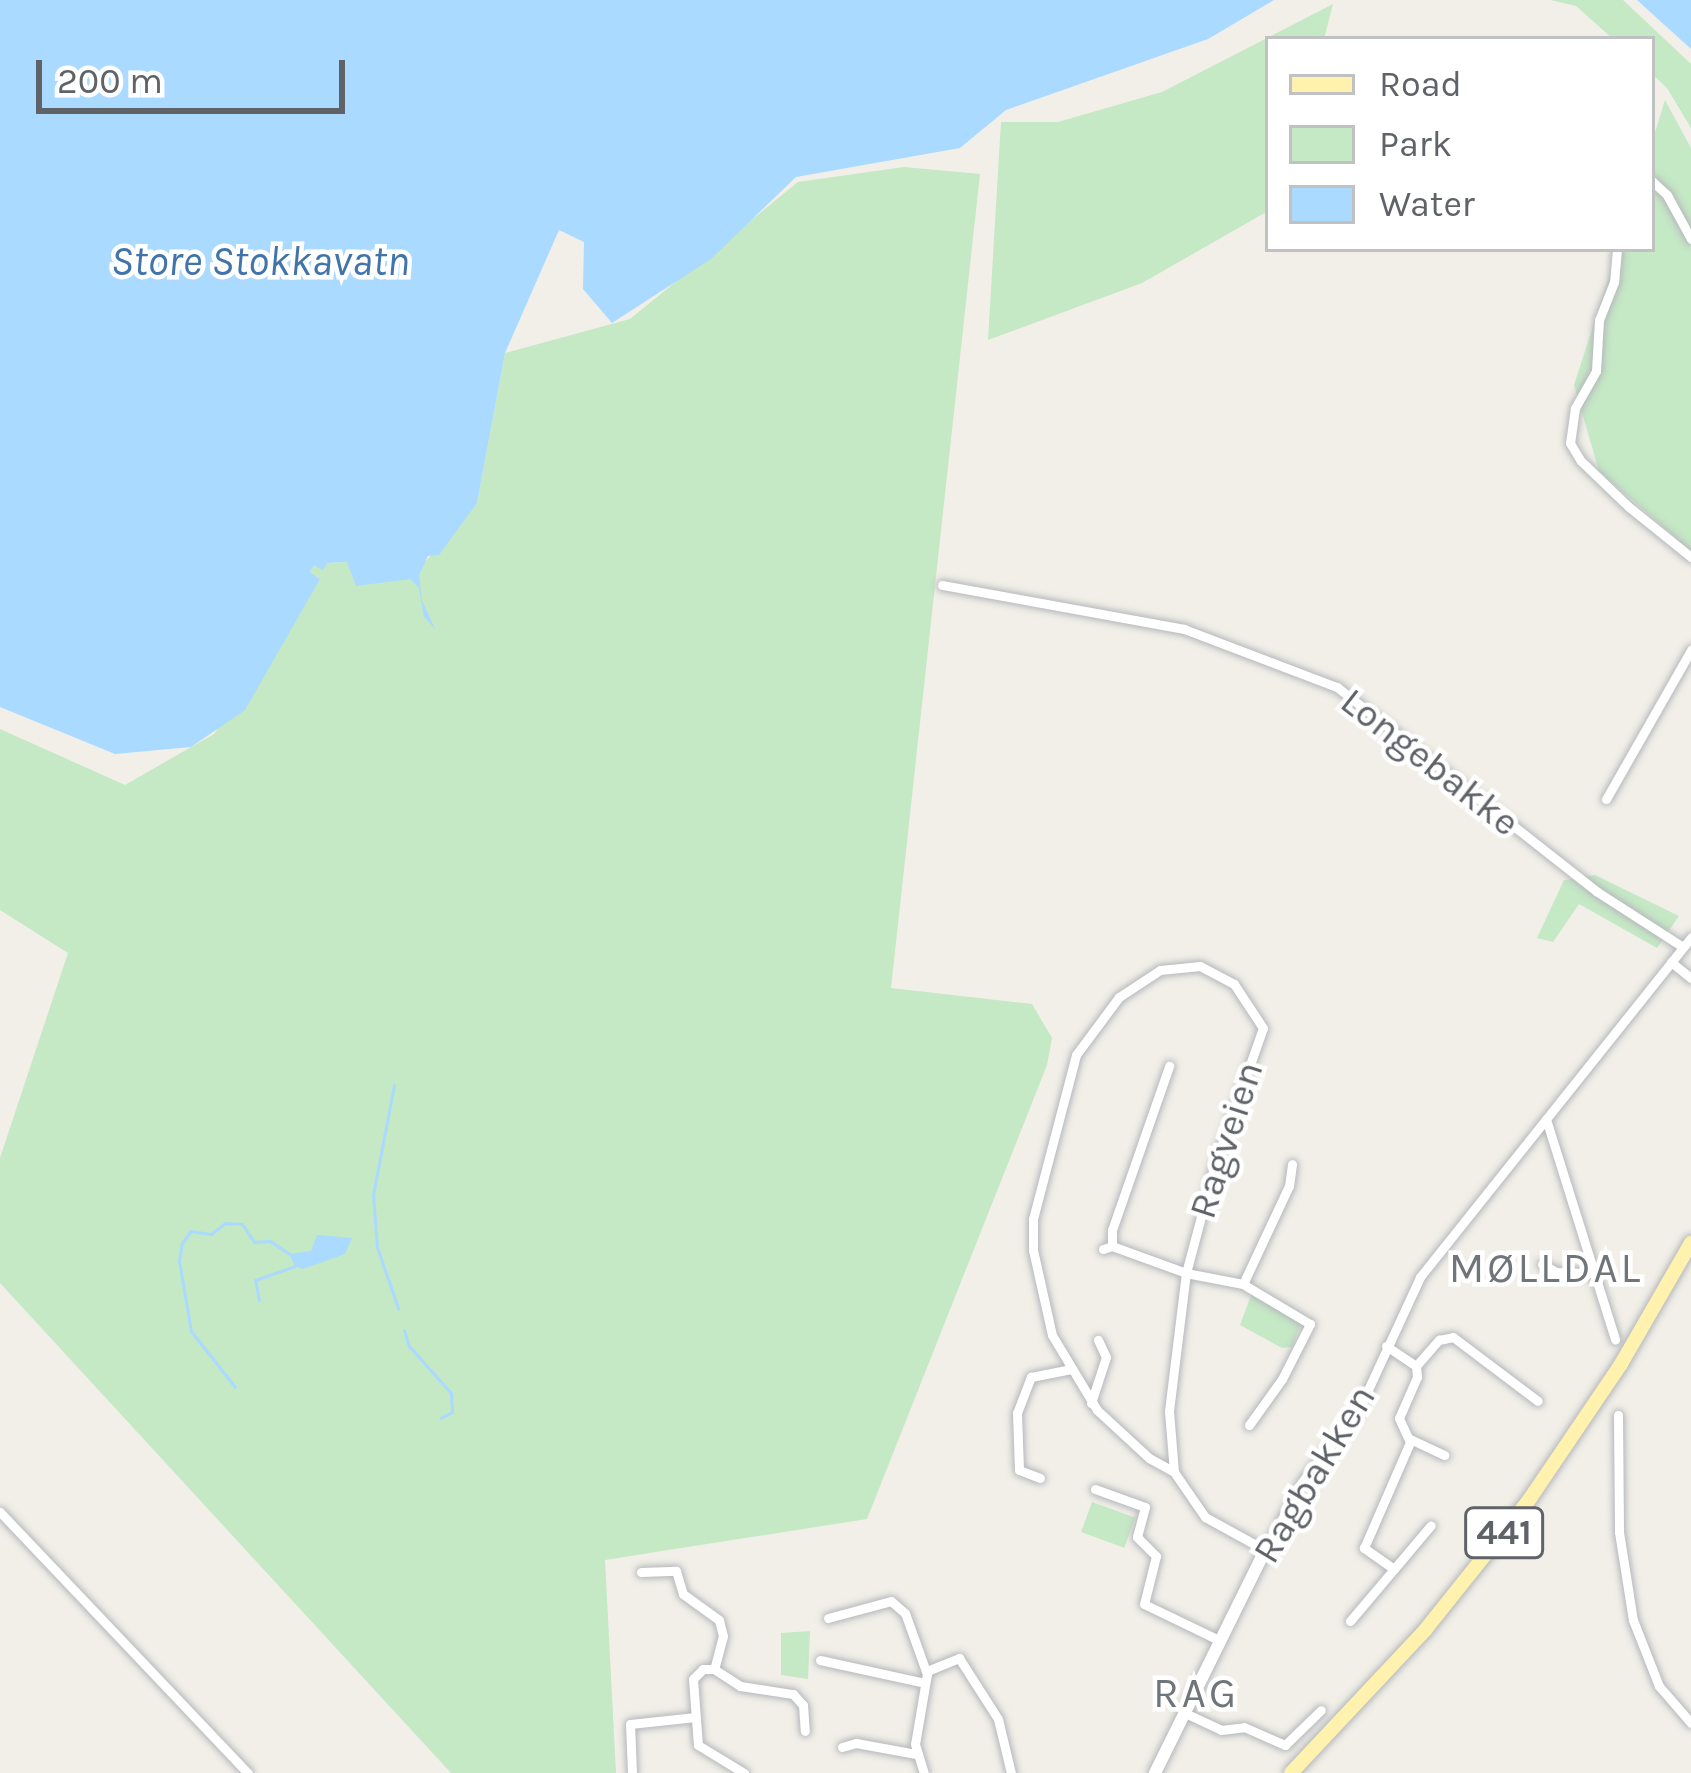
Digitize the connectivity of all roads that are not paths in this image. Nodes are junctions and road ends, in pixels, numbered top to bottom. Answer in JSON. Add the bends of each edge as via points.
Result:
{"nodes":[{"id":1,"x":1655,"y":185,"type":"edge"},
{"id":2,"x":1691,"y":239,"type":"edge"},
{"id":3,"x":1617,"y":252,"type":"edge"},
{"id":4,"x":1691,"y":557,"type":"edge"},
{"id":5,"x":942,"y":585,"type":"dead end"},
{"id":6,"x":1691,"y":650,"type":"edge"},
{"id":7,"x":1606,"y":800,"type":"dead end"},
{"id":8,"x":1691,"y":937,"type":"edge"},
{"id":9,"x":1683,"y":947,"type":"junction"},
{"id":10,"x":1671,"y":962,"type":"junction"},
{"id":11,"x":1691,"y":978,"type":"edge"},
{"id":12,"x":1169,"y":1066,"type":"dead end"},
{"id":13,"x":1546,"y":1119,"type":"junction"},
{"id":14,"x":1292,"y":1164,"type":"dead end"},
{"id":15,"x":1691,"y":1243,"type":"edge"},
{"id":16,"x":1542,"y":1264,"type":"dead end"},
{"id":17,"x":1186,"y":1273,"type":"junction"},
{"id":18,"x":1594,"y":1273,"type":"junction"},
{"id":19,"x":1244,"y":1284,"type":"junction"},
{"id":20,"x":1615,"y":1339,"type":"dead end"},
{"id":21,"x":1098,"y":1340,"type":"dead end"},
{"id":22,"x":1386,"y":1346,"type":"junction"},
{"id":23,"x":1416,"y":1366,"type":"junction"},
{"id":24,"x":1071,"y":1369,"type":"junction"},
{"id":25,"x":1538,"y":1401,"type":"dead end"},
{"id":26,"x":1091,"y":1403,"type":"junction"},
{"id":27,"x":1618,"y":1415,"type":"dead end"},
{"id":28,"x":1249,"y":1425,"type":"dead end"},
{"id":29,"x":1410,"y":1439,"type":"junction"},
{"id":30,"x":1445,"y":1455,"type":"dead end"},
{"id":31,"x":1174,"y":1472,"type":"junction"},
{"id":32,"x":1040,"y":1478,"type":"dead end"},
{"id":33,"x":1095,"y":1489,"type":"dead end"},
{"id":34,"x":0,"y":1512,"type":"edge"},
{"id":35,"x":1431,"y":1525,"type":"dead end"},
{"id":36,"x":1265,"y":1550,"type":"junction"},
{"id":37,"x":1394,"y":1569,"type":"junction"},
{"id":38,"x":641,"y":1572,"type":"dead end"},
{"id":39,"x":828,"y":1618,"type":"dead end"},
{"id":40,"x":1350,"y":1621,"type":"dead end"},
{"id":41,"x":1221,"y":1641,"type":"junction"},
{"id":42,"x":820,"y":1660,"type":"dead end"},
{"id":43,"x":714,"y":1669,"type":"junction"},
{"id":44,"x":926,"y":1677,"type":"junction"},
{"id":45,"x":1321,"y":1710,"type":"dead end"},
{"id":46,"x":1186,"y":1713,"type":"junction"},
{"id":47,"x":695,"y":1717,"type":"junction"},
{"id":48,"x":1691,"y":1723,"type":"edge"},
{"id":49,"x":805,"y":1731,"type":"dead end"},
{"id":50,"x":842,"y":1747,"type":"dead end"},
{"id":51,"x":916,"y":1754,"type":"junction"},
{"id":52,"x":248,"y":1773,"type":"edge"},
{"id":53,"x":632,"y":1773,"type":"edge"},
{"id":54,"x":744,"y":1773,"type":"edge"},
{"id":55,"x":924,"y":1773,"type":"edge"},
{"id":56,"x":1011,"y":1773,"type":"edge"},
{"id":57,"x":1155,"y":1773,"type":"edge"},
{"id":58,"x":1291,"y":1773,"type":"edge"}],
"edges":[{"from":1,"to":2,"type":"street"},
{"from":3,"to":4,"type":"street","via":[[1596,370],[1576,408],[1570,443],[1613,492]]},
{"from":5,"to":9,"type":"street","name":"Longebakke","via":[[1184,628],[1337,686],[1596,891]]},
{"from":6,"to":7,"type":"street"},
{"from":8,"to":9,"type":"street","name":"Ragbakken"},
{"from":9,"to":10,"type":"street","name":"Ragbakken"},
{"from":10,"to":11,"type":"street"},
{"from":10,"to":13,"type":"street","name":"Ragbakken"},
{"from":12,"to":17,"type":"street","via":[[1107,1248]]},
{"from":13,"to":18,"type":"street"},
{"from":13,"to":22,"type":"street","name":"Ragbakken","via":[[1420,1277]]},
{"from":14,"to":19,"type":"street"},
{"from":15,"to":58,"type":"main road","number":"441","via":[[1528,1500],[1414,1642]]},
{"from":16,"to":18,"type":"street"},
{"from":17,"to":19,"type":"street"},
{"from":17,"to":24,"type":"street","name":"Ragveien","via":[[1263,1028],[1234,984],[1190,964],[1160,970],[1119,997],[1076,1055],[1032,1233],[1052,1335]]},
{"from":17,"to":31,"type":"street","name":"Ragveien","via":[[1169,1411]]},
{"from":18,"to":20,"type":"street"},
{"from":19,"to":28,"type":"street","via":[[1310,1324]]},
{"from":21,"to":26,"type":"street","via":[[1106,1357]]},
{"from":22,"to":23,"type":"street"},
{"from":22,"to":36,"type":"street","name":"Ragbakken","via":[[1360,1407],[1302,1482]]},
{"from":23,"to":25,"type":"street","via":[[1439,1340],[1453,1337]]},
{"from":23,"to":29,"type":"street","via":[[1399,1418]]},
{"from":24,"to":26,"type":"street","name":"Ragveien"},
{"from":24,"to":32,"type":"street","via":[[1031,1378],[1022,1395],[1019,1470]]},
{"from":26,"to":31,"type":"street","name":"Ragveien"},
{"from":27,"to":48,"type":"street","via":[[1619,1532],[1633,1620],[1659,1686]]},
{"from":29,"to":30,"type":"street"},
{"from":29,"to":37,"type":"street","via":[[1364,1548]]},
{"from":31,"to":36,"type":"street","name":"Ragveien","via":[[1205,1517]]},
{"from":33,"to":41,"type":"street","via":[[1145,1507],[1138,1537],[1156,1556],[1144,1604]]},
{"from":34,"to":52,"type":"street"},
{"from":35,"to":37,"type":"street"},
{"from":36,"to":41,"type":"street","name":"Ragbakken"},
{"from":37,"to":40,"type":"street"},
{"from":38,"to":43,"type":"street","via":[[676,1570],[682,1594],[718,1620],[723,1636]]},
{"from":39,"to":44,"type":"street","via":[[899,1605]]},
{"from":41,"to":46,"type":"street","name":"Ragbakken"},
{"from":42,"to":44,"type":"street"},
{"from":43,"to":47,"type":"street","via":[[693,1678]]},
{"from":43,"to":49,"type":"street","via":[[740,1686],[793,1694],[803,1705]]},
{"from":44,"to":51,"type":"street"},
{"from":44,"to":56,"type":"street","via":[[959,1658],[998,1719]]},
{"from":45,"to":46,"type":"street","via":[[1285,1745]]},
{"from":46,"to":57,"type":"street","name":"Ragbakken"},
{"from":47,"to":53,"type":"street","via":[[630,1724]]},
{"from":47,"to":54,"type":"street","via":[[699,1748]]},
{"from":50,"to":51,"type":"street"},
{"from":51,"to":55,"type":"street"}]}
